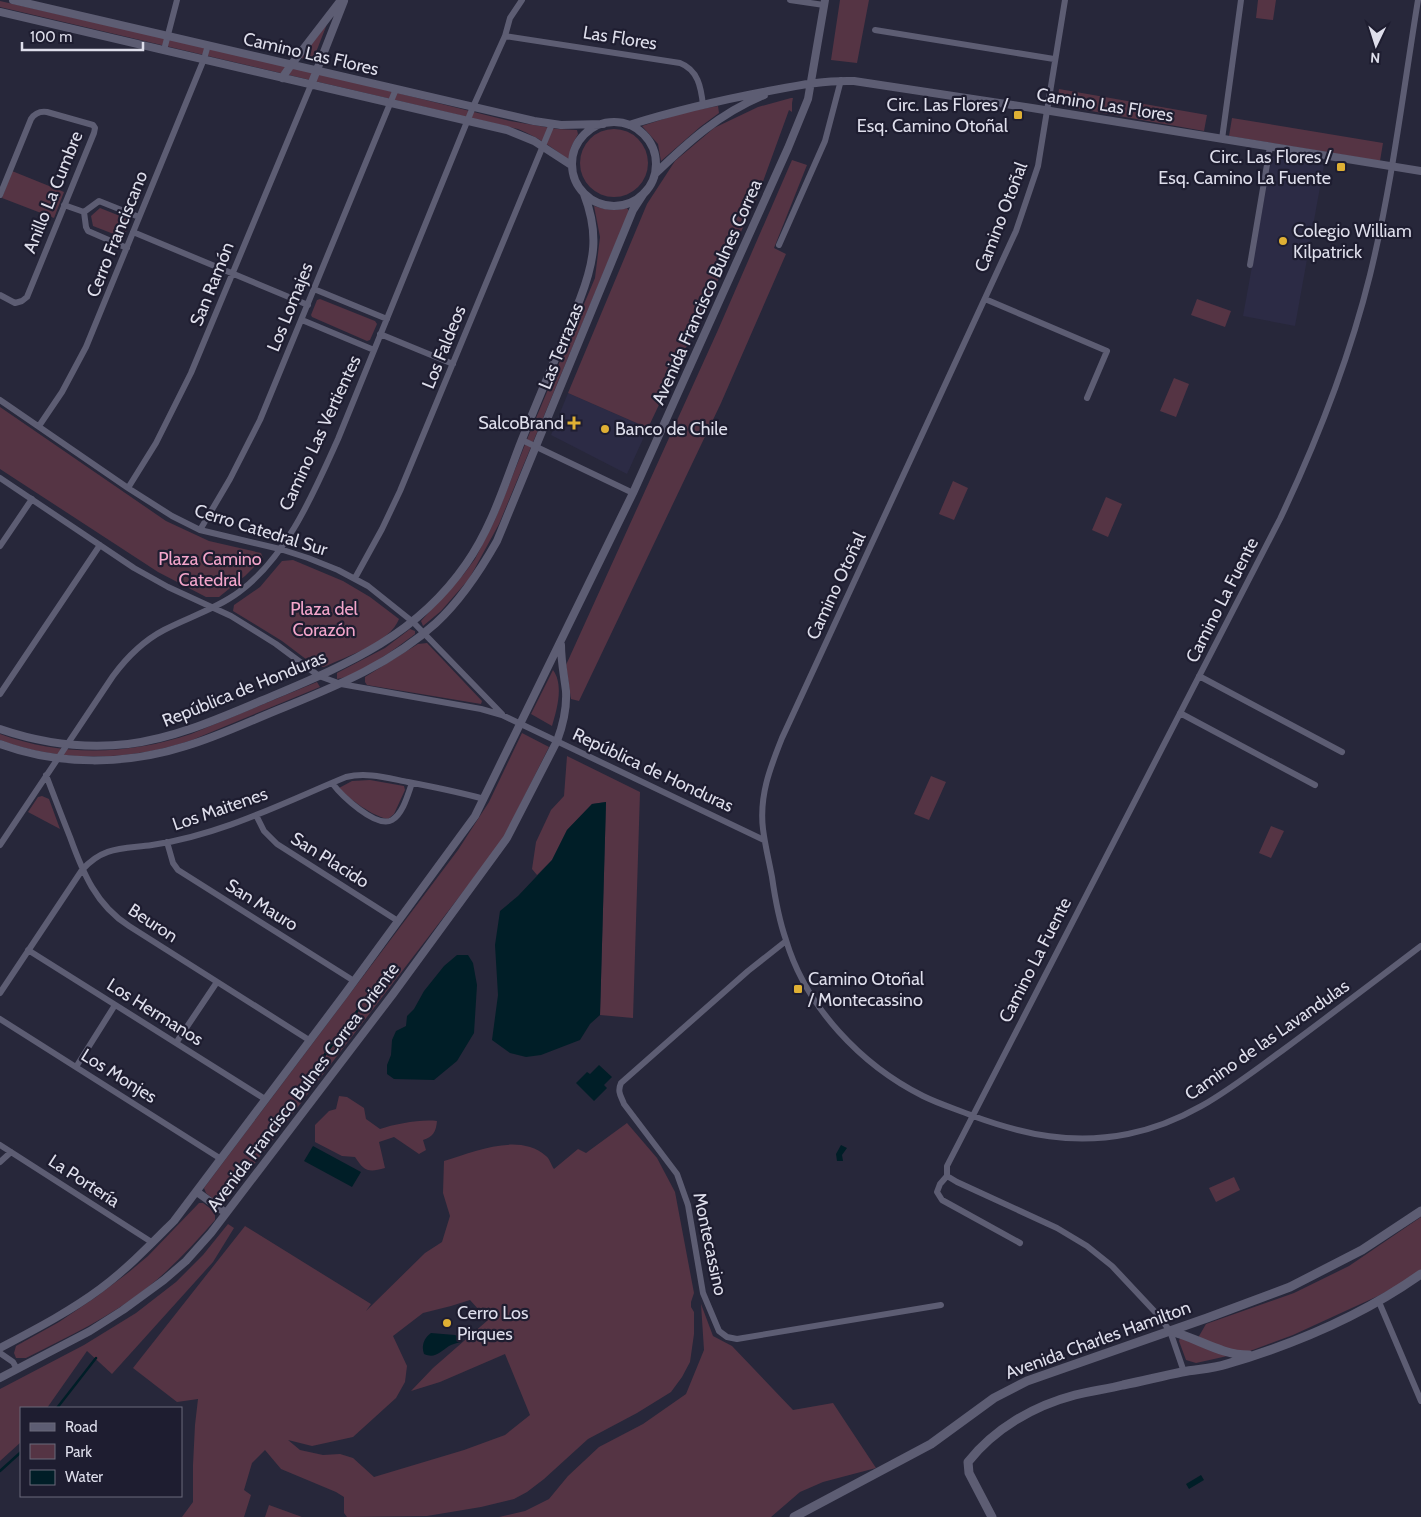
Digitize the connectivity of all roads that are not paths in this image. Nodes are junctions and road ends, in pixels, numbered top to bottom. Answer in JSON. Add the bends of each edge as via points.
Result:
{"nodes":[{"id":1,"x":13,"y":0,"type":"edge"},
{"id":2,"x":177,"y":0,"type":"edge"},
{"id":3,"x":343,"y":0,"type":"edge"},
{"id":4,"x":522,"y":0,"type":"edge"},
{"id":5,"x":790,"y":0,"type":"edge"},
{"id":6,"x":1065,"y":0,"type":"edge"},
{"id":7,"x":1241,"y":0,"type":"edge"},
{"id":8,"x":1418,"y":0,"type":"edge"},
{"id":9,"x":824,"y":3,"type":"edge"},
{"id":10,"x":0,"y":12,"type":"edge"},
{"id":11,"x":875,"y":30,"type":"dead end"},
{"id":12,"x":167,"y":36,"type":"junction"},
{"id":13,"x":505,"y":36,"type":"junction"},
{"id":14,"x":208,"y":45,"type":"junction"},
{"id":15,"x":164,"y":50,"type":"junction"},
{"id":16,"x":1054,"y":59,"type":"junction"},
{"id":17,"x":204,"y":60,"type":"junction"},
{"id":18,"x":291,"y":64,"type":"junction"},
{"id":19,"x":316,"y":70,"type":"junction"},
{"id":20,"x":282,"y":78,"type":"junction"},
{"id":21,"x":841,"y":80,"type":"junction"},
{"id":22,"x":812,"y":84,"type":"junction"},
{"id":23,"x":310,"y":85,"type":"junction"},
{"id":24,"x":783,"y":88,"type":"junction"},
{"id":25,"x":396,"y":89,"type":"junction"},
{"id":26,"x":391,"y":103,"type":"junction"},
{"id":27,"x":703,"y":105,"type":"junction"},
{"id":28,"x":473,"y":107,"type":"junction"},
{"id":29,"x":1047,"y":110,"type":"junction"},
{"id":30,"x":468,"y":121,"type":"junction"},
{"id":31,"x":552,"y":124,"type":"junction"},
{"id":32,"x":603,"y":124,"type":"junction"},
{"id":33,"x":629,"y":124,"type":"junction"},
{"id":34,"x":1222,"y":139,"type":"junction"},
{"id":35,"x":543,"y":146,"type":"junction"},
{"id":36,"x":1270,"y":147,"type":"junction"},
{"id":37,"x":571,"y":165,"type":"junction"},
{"id":38,"x":1391,"y":166,"type":"junction"},
{"id":39,"x":1421,"y":171,"type":"edge"},
{"id":40,"x":655,"y":174,"type":"junction"},
{"id":41,"x":644,"y":193,"type":"junction"},
{"id":42,"x":584,"y":194,"type":"junction"},
{"id":43,"x":0,"y":195,"type":"edge"},
{"id":44,"x":64,"y":205,"type":"junction"},
{"id":45,"x":84,"y":212,"type":"junction"},
{"id":46,"x":140,"y":217,"type":"junction"},
{"id":47,"x":133,"y":232,"type":"junction"},
{"id":48,"x":779,"y":245,"type":"dead end"},
{"id":49,"x":127,"y":248,"type":"junction"},
{"id":50,"x":1250,"y":265,"type":"dead end"},
{"id":51,"x":232,"y":273,"type":"junction"},
{"id":52,"x":314,"y":289,"type":"junction"},
{"id":53,"x":0,"y":295,"type":"edge"},
{"id":54,"x":985,"y":299,"type":"junction"},
{"id":55,"x":308,"y":305,"type":"junction"},
{"id":56,"x":387,"y":319,"type":"junction"},
{"id":57,"x":302,"y":320,"type":"junction"},
{"id":58,"x":569,"y":326,"type":"junction"},
{"id":59,"x":583,"y":332,"type":"junction"},
{"id":60,"x":380,"y":334,"type":"junction"},
{"id":61,"x":374,"y":350,"type":"junction"},
{"id":62,"x":453,"y":364,"type":"junction"},
{"id":63,"x":1088,"y":398,"type":"dead end"},
{"id":64,"x":0,"y":400,"type":"edge"},
{"id":65,"x":39,"y":426,"type":"junction"},
{"id":66,"x":522,"y":440,"type":"junction"},
{"id":67,"x":536,"y":447,"type":"junction"},
{"id":68,"x":0,"y":478,"type":"edge"},
{"id":69,"x":128,"y":488,"type":"junction"},
{"id":70,"x":633,"y":493,"type":"junction"},
{"id":71,"x":32,"y":499,"type":"junction"},
{"id":72,"x":200,"y":530,"type":"junction"},
{"id":73,"x":100,"y":545,"type":"junction"},
{"id":74,"x":0,"y":546,"type":"edge"},
{"id":75,"x":280,"y":549,"type":"junction"},
{"id":76,"x":467,"y":563,"type":"junction"},
{"id":77,"x":479,"y":572,"type":"junction"},
{"id":78,"x":355,"y":578,"type":"junction"},
{"id":79,"x":215,"y":607,"type":"junction"},
{"id":80,"x":413,"y":622,"type":"junction"},
{"id":81,"x":423,"y":633,"type":"junction"},
{"id":82,"x":561,"y":640,"type":"junction"},
{"id":83,"x":319,"y":676,"type":"junction"},
{"id":84,"x":1199,"y":676,"type":"junction"},
{"id":85,"x":341,"y":684,"type":"junction"},
{"id":86,"x":0,"y":694,"type":"edge"},
{"id":87,"x":1180,"y":713,"type":"junction"},
{"id":88,"x":502,"y":715,"type":"junction"},
{"id":89,"x":208,"y":722,"type":"junction"},
{"id":90,"x":520,"y":724,"type":"junction"},
{"id":91,"x":0,"y":729,"type":"edge"},
{"id":92,"x":214,"y":736,"type":"junction"},
{"id":93,"x":557,"y":741,"type":"junction"},
{"id":94,"x":0,"y":744,"type":"edge"},
{"id":95,"x":67,"y":744,"type":"junction"},
{"id":96,"x":1342,"y":752,"type":"dead end"},
{"id":97,"x":58,"y":758,"type":"junction"},
{"id":98,"x":46,"y":776,"type":"junction"},
{"id":99,"x":412,"y":782,"type":"junction"},
{"id":100,"x":332,"y":783,"type":"junction"},
{"id":101,"x":1315,"y":785,"type":"dead end"},
{"id":102,"x":484,"y":799,"type":"junction"},
{"id":103,"x":256,"y":815,"type":"junction"},
{"id":104,"x":764,"y":840,"type":"junction"},
{"id":105,"x":167,"y":842,"type":"junction"},
{"id":106,"x":0,"y":845,"type":"edge"},
{"id":107,"x":82,"y":870,"type":"junction"},
{"id":108,"x":398,"y":921,"type":"junction"},
{"id":109,"x":786,"y":941,"type":"junction"},
{"id":110,"x":1421,"y":946,"type":"edge"},
{"id":111,"x":28,"y":950,"type":"junction"},
{"id":112,"x":354,"y":981,"type":"junction"},
{"id":113,"x":217,"y":982,"type":"junction"},
{"id":114,"x":0,"y":993,"type":"edge"},
{"id":115,"x":115,"y":1005,"type":"junction"},
{"id":116,"x":0,"y":1019,"type":"edge"},
{"id":117,"x":309,"y":1040,"type":"junction"},
{"id":118,"x":176,"y":1043,"type":"junction"},
{"id":119,"x":76,"y":1067,"type":"junction"},
{"id":120,"x":265,"y":1099,"type":"junction"},
{"id":121,"x":972,"y":1115,"type":"junction"},
{"id":122,"x":0,"y":1146,"type":"edge"},
{"id":123,"x":11,"y":1152,"type":"junction"},
{"id":124,"x":221,"y":1159,"type":"junction"},
{"id":125,"x":0,"y":1162,"type":"edge"},
{"id":126,"x":947,"y":1176,"type":"junction"},
{"id":127,"x":197,"y":1192,"type":"junction"},
{"id":128,"x":1421,"y":1210,"type":"edge"},
{"id":129,"x":226,"y":1213,"type":"junction"},
{"id":130,"x":153,"y":1243,"type":"junction"},
{"id":131,"x":1020,"y":1243,"type":"dead end"},
{"id":132,"x":1421,"y":1274,"type":"edge"},
{"id":133,"x":1379,"y":1302,"type":"junction"},
{"id":134,"x":941,"y":1306,"type":"dead end"},
{"id":135,"x":1207,"y":1318,"type":"junction"},
{"id":136,"x":1170,"y":1331,"type":"junction"},
{"id":137,"x":1194,"y":1338,"type":"junction"},
{"id":138,"x":0,"y":1348,"type":"edge"},
{"id":139,"x":0,"y":1353,"type":"edge"},
{"id":140,"x":1257,"y":1355,"type":"junction"},
{"id":141,"x":17,"y":1369,"type":"junction"},
{"id":142,"x":1184,"y":1372,"type":"junction"},
{"id":143,"x":0,"y":1378,"type":"edge"},
{"id":144,"x":1421,"y":1401,"type":"edge"},
{"id":145,"x":794,"y":1517,"type":"edge"},
{"id":146,"x":992,"y":1517,"type":"edge"}],
"edges":[{"from":1,"to":12,"type":"street","name":"Camino Las Flores"},
{"from":2,"to":12,"type":"street"},
{"from":3,"to":18,"type":"street"},
{"from":3,"to":19,"type":"street"},
{"from":4,"to":13,"type":"street","name":"Camino Las Vertientes","via":[[510,18]]},
{"from":5,"to":9,"type":"street"},
{"from":6,"to":16,"type":"street","name":"Camino Otoñal"},
{"from":7,"to":34,"type":"street"},
{"from":8,"to":38,"type":"street","name":"Camino La Fuente"},
{"from":9,"to":22,"type":"street","name":"Avenida Francisco Bulnes Correa"},
{"from":10,"to":15,"type":"street","name":"Camino Las Flores"},
{"from":11,"to":16,"type":"street"},
{"from":12,"to":14,"type":"street","name":"Camino Las Flores"},
{"from":12,"to":15,"type":"street"},
{"from":13,"to":27,"type":"street","name":"Las Flores","via":[[680,62],[689,67],[697,78]]},
{"from":13,"to":28,"type":"street","name":"Camino Las Vertientes"},
{"from":14,"to":17,"type":"street","name":"Cerro Franciscano"},
{"from":14,"to":18,"type":"street","name":"Camino Las Flores"},
{"from":15,"to":17,"type":"street","name":"Camino Las Flores"},
{"from":16,"to":29,"type":"street","name":"Camino Otoñal"},
{"from":17,"to":20,"type":"street","name":"Camino Las Flores"},
{"from":17,"to":46,"type":"street","name":"Cerro Franciscano"},
{"from":18,"to":19,"type":"street","name":"Camino Las Flores"},
{"from":18,"to":20,"type":"street"},
{"from":19,"to":23,"type":"street"},
{"from":19,"to":25,"type":"street","name":"Camino Las Flores"},
{"from":20,"to":23,"type":"street","name":"Camino Las Flores"},
{"from":21,"to":22,"type":"street","name":"Camino Las Flores"},
{"from":21,"to":29,"type":"street","name":"Camino Las Flores"},
{"from":21,"to":48,"type":"street","via":[[825,141]]},
{"from":22,"to":24,"type":"street","name":"Camino Las Flores"},
{"from":22,"to":70,"type":"street","name":"Avenida Francisco Bulnes Correa","via":[[788,148]]},
{"from":23,"to":26,"type":"street","name":"Camino Las Flores"},
{"from":23,"to":51,"type":"street","name":"San Ramón"},
{"from":24,"to":27,"type":"street","name":"Camino Las Flores"},
{"from":24,"to":40,"type":"street","name":"Camino Las Flores","via":[[752,100],[710,124]]},
{"from":25,"to":26,"type":"street","name":"Los Lomajes"},
{"from":25,"to":28,"type":"street","name":"Camino Las Flores"},
{"from":26,"to":30,"type":"street","name":"Camino Las Flores"},
{"from":26,"to":52,"type":"street","name":"Los Lomajes"},
{"from":27,"to":33,"type":"street","name":"Camino Las Flores"},
{"from":28,"to":30,"type":"street","name":"Camino Las Vertientes"},
{"from":28,"to":31,"type":"street","name":"Camino Las Flores"},
{"from":29,"to":34,"type":"street","name":"Camino Las Flores"},
{"from":29,"to":54,"type":"street","name":"Camino Otoñal","via":[[1032,185],[1016,231]]},
{"from":30,"to":35,"type":"street","name":"Camino Las Flores","via":[[516,133]]},
{"from":30,"to":56,"type":"street","name":"Camino Las Vertientes"},
{"from":31,"to":32,"type":"street","name":"Camino Las Flores"},
{"from":31,"to":35,"type":"street","name":"Los Faldeos"},
{"from":32,"to":33,"type":"street"},
{"from":32,"to":37,"type":"street","via":[[582,136],[574,149]]},
{"from":33,"to":40,"type":"street","via":[[643,133],[653,146]]},
{"from":34,"to":36,"type":"street","name":"Camino Las Flores"},
{"from":35,"to":37,"type":"street","name":"Camino Las Flores"},
{"from":35,"to":62,"type":"street","name":"Los Faldeos"},
{"from":36,"to":38,"type":"street","name":"Camino Las Flores"},
{"from":36,"to":50,"type":"street"},
{"from":37,"to":42,"type":"street","via":[[576,183]]},
{"from":38,"to":39,"type":"street","name":"Camino Las Flores"},
{"from":38,"to":84,"type":"street","name":"Camino La Fuente","via":[[1370,276],[1331,402],[1284,512]]},
{"from":40,"to":41,"type":"street"},
{"from":41,"to":42,"type":"street","via":[[628,204],[615,206],[596,202]]},
{"from":41,"to":59,"type":"street","name":"Las Terrazas","via":[[633,210]]},
{"from":42,"to":58,"type":"street","name":"Las Terrazas","via":[[593,222],[592,258],[590,274]]},
{"from":43,"to":44,"type":"street","name":"Anillo La Cumbre","via":[[31,120],[44,112],[90,123],[95,128]]},
{"from":44,"to":45,"type":"street"},
{"from":44,"to":53,"type":"street","name":"Anillo La Cumbre","via":[[27,297],[16,303]]},
{"from":45,"to":46,"type":"street","via":[[99,202]]},
{"from":45,"to":49,"type":"street","via":[[88,231]]},
{"from":46,"to":47,"type":"street","name":"Cerro Franciscano"},
{"from":47,"to":49,"type":"street","name":"Cerro Franciscano"},
{"from":47,"to":51,"type":"street"},
{"from":49,"to":65,"type":"street","name":"Cerro Franciscano","via":[[86,347]]},
{"from":51,"to":55,"type":"street"},
{"from":51,"to":69,"type":"street","name":"San Ramón","via":[[175,407]]},
{"from":52,"to":55,"type":"street","name":"Los Lomajes"},
{"from":52,"to":56,"type":"street"},
{"from":54,"to":63,"type":"street","via":[[1107,351]]},
{"from":54,"to":104,"type":"street","name":"Camino Otoñal","via":[[775,754],[763,797]]},
{"from":55,"to":57,"type":"street","name":"Los Lomajes"},
{"from":56,"to":60,"type":"street","name":"Camino Las Vertientes"},
{"from":57,"to":61,"type":"street"},
{"from":57,"to":72,"type":"street","name":"Los Lomajes","via":[[246,449]]},
{"from":58,"to":59,"type":"street"},
{"from":58,"to":66,"type":"street","name":"Las Terrazas"},
{"from":59,"to":67,"type":"street","name":"Las Terrazas"},
{"from":60,"to":61,"type":"street","name":"Camino Las Vertientes"},
{"from":60,"to":62,"type":"street"},
{"from":61,"to":75,"type":"street","name":"Camino Las Vertientes","via":[[326,464]]},
{"from":62,"to":78,"type":"street","name":"Los Faldeos","via":[[400,491]]},
{"from":64,"to":65,"type":"street","name":"Cerro Catedral Sur"},
{"from":65,"to":69,"type":"street","name":"Cerro Catedral Sur"},
{"from":66,"to":67,"type":"street"},
{"from":66,"to":76,"type":"street","name":"Las Terrazas","via":[[491,518]]},
{"from":67,"to":70,"type":"street"},
{"from":67,"to":77,"type":"street","name":"Las Terrazas","via":[[504,525]]},
{"from":68,"to":71,"type":"street"},
{"from":69,"to":72,"type":"street","name":"Cerro Catedral Sur"},
{"from":70,"to":82,"type":"street","name":"Avenida Francisco Bulnes Correa"},
{"from":71,"to":73,"type":"street"},
{"from":71,"to":74,"type":"street"},
{"from":72,"to":75,"type":"street","name":"Cerro Catedral Sur"},
{"from":73,"to":79,"type":"street","via":[[153,579]]},
{"from":73,"to":86,"type":"street"},
{"from":75,"to":78,"type":"street","name":"Cerro Catedral Sur"},
{"from":75,"to":79,"type":"street","name":"Camino Las Vertientes","via":[[250,583]]},
{"from":76,"to":77,"type":"street"},
{"from":76,"to":80,"type":"street","name":"Las Terrazas","via":[[445,591]]},
{"from":77,"to":81,"type":"street","name":"Las Terrazas","via":[[448,611]]},
{"from":78,"to":80,"type":"street","name":"Cerro Catedral Sur"},
{"from":79,"to":83,"type":"street","via":[[262,634]]},
{"from":79,"to":95,"type":"street","name":"Camino Las Vertientes","via":[[162,631],[134,651]]},
{"from":80,"to":81,"type":"street","name":"República de Honduras"},
{"from":80,"to":83,"type":"street","name":"República de Honduras","via":[[354,660]]},
{"from":81,"to":85,"type":"street","name":"República de Honduras","via":[[384,662]]},
{"from":81,"to":88,"type":"street","name":"República de Honduras"},
{"from":82,"to":90,"type":"street","name":"Avenida Francisco Bulnes Correa"},
{"from":82,"to":93,"type":"street","name":"Avenida Francisco Bulnes Correa","via":[[566,703]]},
{"from":83,"to":85,"type":"street"},
{"from":83,"to":89,"type":"street","name":"República de Honduras"},
{"from":84,"to":87,"type":"street","name":"Camino La Fuente"},
{"from":84,"to":96,"type":"street"},
{"from":85,"to":88,"type":"street","name":"República de Honduras"},
{"from":85,"to":92,"type":"street","name":"República de Honduras"},
{"from":87,"to":101,"type":"street"},
{"from":87,"to":121,"type":"street","name":"Camino La Fuente"},
{"from":88,"to":90,"type":"street","name":"República de Honduras"},
{"from":89,"to":92,"type":"street"},
{"from":89,"to":95,"type":"street","name":"República de Honduras","via":[[169,736],[130,744]]},
{"from":90,"to":93,"type":"street","name":"República de Honduras"},
{"from":90,"to":102,"type":"street","name":"Avenida Francisco Bulnes Correa Oriente"},
{"from":91,"to":95,"type":"street","name":"República de Honduras"},
{"from":92,"to":97,"type":"street","name":"República de Honduras","via":[[170,751],[137,757],[104,760]]},
{"from":93,"to":104,"type":"street","name":"República de Honduras"},
{"from":93,"to":129,"type":"street","name":"Avenida Francisco Bulnes Correa Oriente","via":[[507,838]]},
{"from":94,"to":97,"type":"street","name":"República de Honduras"},
{"from":95,"to":97,"type":"street","name":"Camino Las Vertientes"},
{"from":97,"to":98,"type":"street","name":"Camino Las Vertientes"},
{"from":98,"to":106,"type":"street","name":"Camino Las Vertientes"},
{"from":98,"to":107,"type":"street","name":"Beuron"},
{"from":99,"to":100,"type":"street","name":"Los Maitenes","via":[[360,774]]},
{"from":99,"to":100,"type":"street","via":[[396,817],[386,822],[349,802]]},
{"from":99,"to":102,"type":"street","name":"Los Maitenes"},
{"from":100,"to":103,"type":"street","name":"Los Maitenes"},
{"from":102,"to":108,"type":"street","name":"Avenida Francisco Bulnes Correa Oriente"},
{"from":103,"to":105,"type":"street","name":"Los Maitenes","via":[[206,833]]},
{"from":103,"to":108,"type":"street","name":"San Placido","via":[[264,831],[277,844]]},
{"from":104,"to":109,"type":"street","name":"Camino Otoñal"},
{"from":105,"to":107,"type":"street","name":"Los Maitenes","via":[[107,851]]},
{"from":105,"to":112,"type":"street","name":"San Mauro","via":[[178,870]]},
{"from":107,"to":111,"type":"street","name":"Los Maitenes"},
{"from":107,"to":113,"type":"street","name":"Beuron","via":[[98,897],[117,918]]},
{"from":108,"to":112,"type":"street","name":"Avenida Francisco Bulnes Correa Oriente"},
{"from":109,"to":121,"type":"street","name":"Camino Otoñal","via":[[815,1000],[854,1047],[906,1087],[937,1103]]},
{"from":109,"to":134,"type":"street","name":"Montecassino","via":[[748,971],[619,1088],[624,1104],[672,1166],[681,1183],[688,1204],[703,1293],[719,1331],[737,1339]]},
{"from":110,"to":121,"type":"street","name":"Camino de las Lavandulas","via":[[1217,1098],[1166,1123],[1127,1134],[1050,1137]]},
{"from":111,"to":114,"type":"street","name":"Los Maitenes"},
{"from":111,"to":115,"type":"street","name":"Los Hermanos"},
{"from":112,"to":117,"type":"street","name":"Avenida Francisco Bulnes Correa Oriente"},
{"from":113,"to":117,"type":"street","name":"Beuron"},
{"from":113,"to":118,"type":"street"},
{"from":115,"to":118,"type":"street","name":"Los Hermanos"},
{"from":115,"to":119,"type":"street"},
{"from":116,"to":119,"type":"street","name":"Los Monjes"},
{"from":117,"to":120,"type":"street","name":"Avenida Francisco Bulnes Correa Oriente"},
{"from":118,"to":120,"type":"street","name":"Los Hermanos"},
{"from":119,"to":124,"type":"street","name":"Los Monjes"},
{"from":120,"to":124,"type":"street","name":"Avenida Francisco Bulnes Correa Oriente"},
{"from":121,"to":126,"type":"street","name":"Camino La Fuente","via":[[950,1158]]},
{"from":122,"to":123,"type":"street","name":"La Portería"},
{"from":123,"to":125,"type":"street"},
{"from":123,"to":130,"type":"street","name":"La Portería"},
{"from":124,"to":127,"type":"street","name":"Avenida Francisco Bulnes Correa Oriente"},
{"from":126,"to":131,"type":"street","name":"Camino La Fuente","via":[[937,1192],[942,1200]]},
{"from":126,"to":136,"type":"street","via":[[1058,1228],[1087,1246],[1123,1277]]},
{"from":127,"to":129,"type":"street"},
{"from":127,"to":130,"type":"street","name":"Avenida Francisco Bulnes Correa Oriente"},
{"from":128,"to":135,"type":"main road","name":"Avenida Charles Hamilton","via":[[1362,1250],[1321,1272]]},
{"from":129,"to":141,"type":"street","name":"Avenida Francisco Bulnes Correa Oriente","via":[[186,1261],[146,1294],[90,1331]]},
{"from":130,"to":138,"type":"street","name":"Avenida Francisco Bulnes Correa Oriente","via":[[101,1288],[64,1313]]},
{"from":132,"to":133,"type":"main road"},
{"from":133,"to":140,"type":"main road"},
{"from":133,"to":144,"type":"street"},
{"from":135,"to":136,"type":"main road","name":"Avenida Charles Hamilton"},
{"from":135,"to":137,"type":"main road","via":[[1198,1326]]},
{"from":136,"to":137,"type":"main road"},
{"from":136,"to":142,"type":"street"},
{"from":136,"to":145,"type":"main road","name":"Avenida Charles Hamilton","via":[[1004,1391],[931,1444]]},
{"from":137,"to":140,"type":"main road","via":[[1222,1351]]},
{"from":139,"to":141,"type":"street"},
{"from":140,"to":142,"type":"main road"},
{"from":141,"to":143,"type":"street","name":"Avenida Francisco Bulnes Correa Oriente"},
{"from":142,"to":146,"type":"main road","via":[[1074,1395],[1044,1406],[994,1435],[968,1462],[969,1473]]}]}
